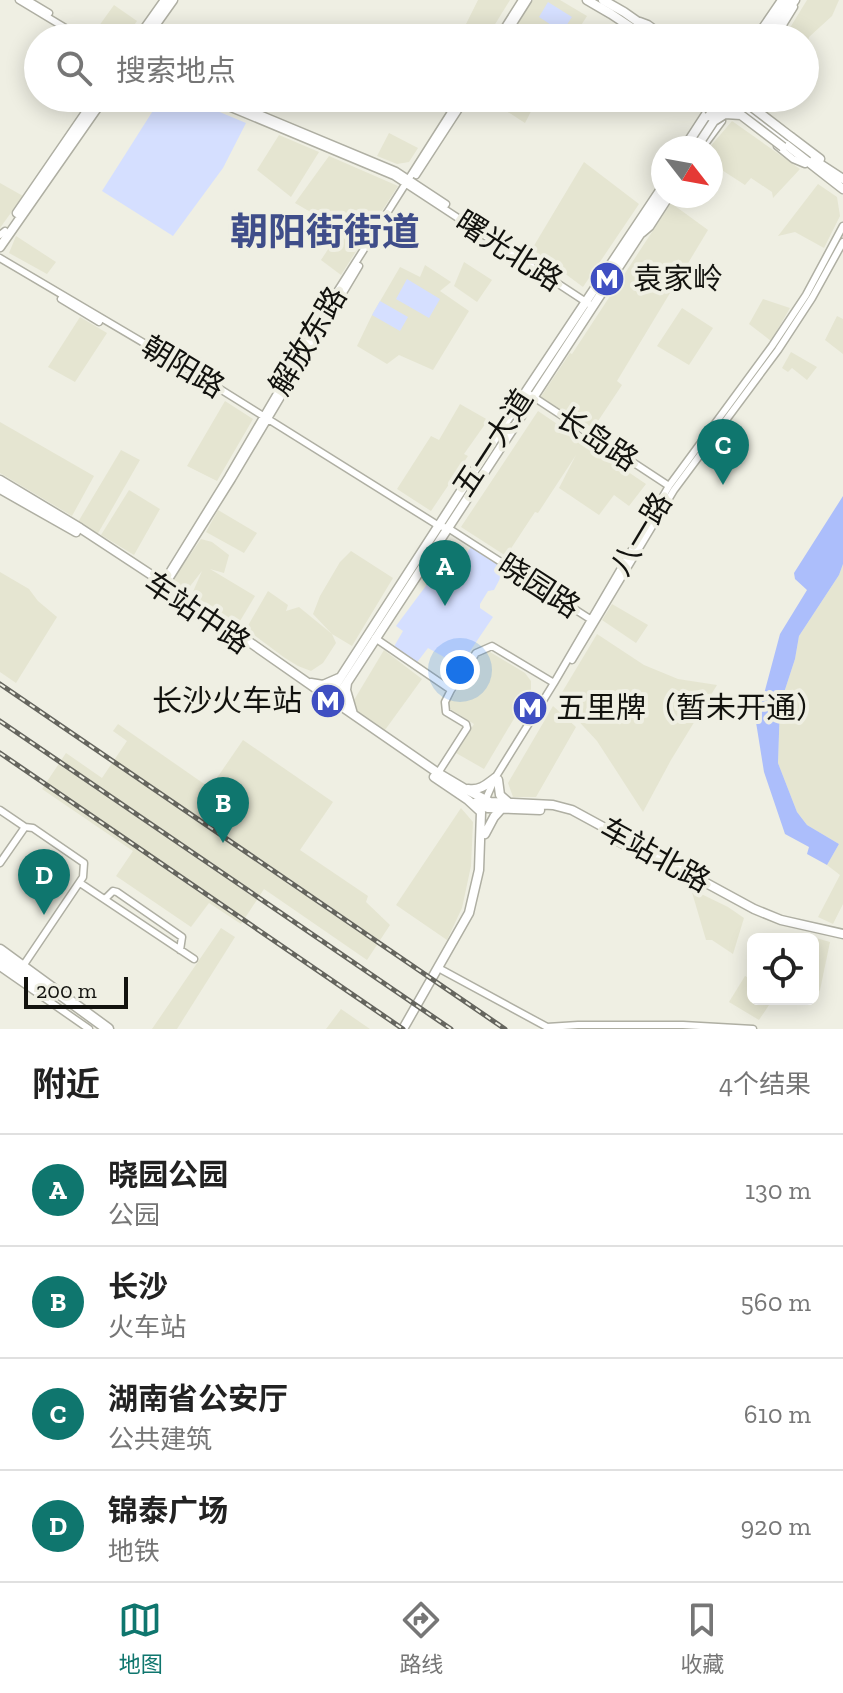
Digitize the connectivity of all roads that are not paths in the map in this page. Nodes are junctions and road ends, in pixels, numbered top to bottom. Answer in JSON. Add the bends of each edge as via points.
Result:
{"nodes":[{"id":1,"x":19,"y":0,"type":"edge"},
{"id":2,"x":27,"y":0,"type":"edge"},
{"id":3,"x":165,"y":0,"type":"edge"},
{"id":4,"x":173,"y":0,"type":"edge"},
{"id":5,"x":522,"y":0,"type":"edge"},
{"id":6,"x":528,"y":0,"type":"edge"},
{"id":7,"x":587,"y":0,"type":"edge"},
{"id":8,"x":796,"y":0,"type":"edge"},
{"id":9,"x":602,"y":3,"type":"edge"},
{"id":10,"x":783,"y":4,"type":"edge"},
{"id":11,"x":635,"y":19,"type":"junction"},
{"id":12,"x":59,"y":24,"type":"edge"},
{"id":13,"x":67,"y":24,"type":"edge"},
{"id":14,"x":148,"y":24,"type":"edge"},
{"id":15,"x":156,"y":24,"type":"edge"},
{"id":16,"x":509,"y":24,"type":"edge"},
{"id":17,"x":511,"y":24,"type":"edge"},
{"id":18,"x":620,"y":24,"type":"edge"},
{"id":19,"x":629,"y":24,"type":"edge"},
{"id":20,"x":633,"y":24,"type":"edge"},
{"id":21,"x":642,"y":24,"type":"edge"},
{"id":22,"x":648,"y":24,"type":"edge"},
{"id":23,"x":767,"y":24,"type":"edge"},
{"id":24,"x":771,"y":24,"type":"edge"},
{"id":25,"x":777,"y":24,"type":"edge"},
{"id":26,"x":783,"y":24,"type":"edge"},
{"id":27,"x":86,"y":112,"type":"edge"},
{"id":28,"x":94,"y":112,"type":"edge"},
{"id":29,"x":241,"y":112,"type":"edge"},
{"id":30,"x":255,"y":112,"type":"edge"},
{"id":31,"x":454,"y":112,"type":"edge"},
{"id":32,"x":712,"y":112,"type":"edge"},
{"id":33,"x":716,"y":112,"type":"edge"},
{"id":34,"x":736,"y":112,"type":"edge"},
{"id":35,"x":750,"y":112,"type":"tunnel mouth"},
{"id":36,"x":750,"y":112,"type":"tunnel mouth"},
{"id":37,"x":751,"y":112,"type":"tunnel mouth"},
{"id":38,"x":752,"y":112,"type":"tunnel mouth"},
{"id":39,"x":753,"y":112,"type":"tunnel mouth"},
{"id":40,"x":754,"y":112,"type":"tunnel mouth"},
{"id":41,"x":713,"y":117,"type":"junction"},
{"id":42,"x":696,"y":136,"type":"edge"},
{"id":43,"x":703,"y":136,"type":"edge"},
{"id":44,"x":706,"y":136,"type":"edge"},
{"id":45,"x":800,"y":144,"type":"junction"},
{"id":46,"x":805,"y":164,"type":"junction"},
{"id":47,"x":832,"y":171,"type":"junction"},
{"id":48,"x":820,"y":172,"type":"junction"},
{"id":49,"x":839,"y":181,"type":"edge"},
{"id":50,"x":409,"y":182,"type":"junction"},
{"id":51,"x":843,"y":192,"type":"edge"},
{"id":52,"x":653,"y":208,"type":"edge"},
{"id":53,"x":655,"y":208,"type":"edge"},
{"id":54,"x":843,"y":226,"type":"edge"},
{"id":55,"x":3,"y":235,"type":"edge"},
{"id":56,"x":843,"y":242,"type":"edge"},
{"id":57,"x":0,"y":247,"type":"edge"},
{"id":58,"x":0,"y":260,"type":"edge"},
{"id":59,"x":11,"y":264,"type":"junction"},
{"id":60,"x":590,"y":303,"type":"junction"},
{"id":61,"x":530,"y":394,"type":"junction"},
{"id":62,"x":264,"y":418,"type":"junction"},
{"id":63,"x":0,"y":480,"type":"edge"},
{"id":64,"x":669,"y":486,"type":"junction"},
{"id":65,"x":0,"y":489,"type":"edge"},
{"id":66,"x":442,"y":529,"type":"junction"},
{"id":67,"x":163,"y":584,"type":"junction"},
{"id":68,"x":590,"y":619,"type":"junction"},
{"id":69,"x":373,"y":636,"type":"junction"},
{"id":70,"x":345,"y":678,"type":"junction"},
{"id":71,"x":305,"y":682,"type":"junction"},
{"id":72,"x":554,"y":683,"type":"junction"},
{"id":73,"x":451,"y":690,"type":"junction"},
{"id":74,"x":330,"y":702,"type":"junction"},
{"id":75,"x":353,"y":714,"type":"junction"},
{"id":76,"x":371,"y":730,"type":"junction"},
{"id":77,"x":438,"y":773,"type":"junction"},
{"id":78,"x":497,"y":779,"type":"junction"},
{"id":79,"x":465,"y":789,"type":"junction"},
{"id":80,"x":505,"y":805,"type":"junction"},
{"id":81,"x":486,"y":806,"type":"junction"},
{"id":82,"x":0,"y":810,"type":"edge"},
{"id":83,"x":25,"y":827,"type":"junction"},
{"id":84,"x":485,"y":834,"type":"junction"},
{"id":85,"x":0,"y":863,"type":"edge"},
{"id":86,"x":80,"y":883,"type":"junction"},
{"id":87,"x":105,"y":899,"type":"junction"},
{"id":88,"x":843,"y":937,"type":"edge"},
{"id":89,"x":0,"y":948,"type":"edge"},
{"id":90,"x":180,"y":950,"type":"junction"},
{"id":91,"x":0,"y":959,"type":"edge"},
{"id":92,"x":194,"y":959,"type":"dead end"},
{"id":93,"x":0,"y":967,"type":"edge"},
{"id":94,"x":17,"y":969,"type":"junction"},
{"id":95,"x":442,"y":970,"type":"junction"},
{"id":96,"x":89,"y":1029,"type":"edge"},
{"id":97,"x":98,"y":1029,"type":"edge"},
{"id":98,"x":108,"y":1029,"type":"edge"},
{"id":99,"x":115,"y":1029,"type":"edge"},
{"id":100,"x":406,"y":1029,"type":"edge"},
{"id":101,"x":753,"y":1029,"type":"edge"}],
"edges":[{"from":1,"to":12,"type":"street"},
{"from":2,"to":13,"type":"street"},
{"from":3,"to":14,"type":"main road"},
{"from":4,"to":15,"type":"main road"},
{"from":5,"to":16,"type":"street"},
{"from":6,"to":17,"type":"street"},
{"from":7,"to":9,"type":"main road"},
{"from":8,"to":10,"type":"main road"},
{"from":8,"to":26,"type":"street"},
{"from":9,"to":11,"type":"main road"},
{"from":9,"to":18,"type":"main road"},
{"from":9,"to":19,"type":"main road"},
{"from":9,"to":20,"type":"main road"},
{"from":10,"to":23,"type":"street"},
{"from":10,"to":24,"type":"main road"},
{"from":10,"to":25,"type":"main road"},
{"from":11,"to":21,"type":"main road"},
{"from":11,"to":22,"type":"street"},
{"from":27,"to":55,"type":"main road"},
{"from":28,"to":55,"type":"main road"},
{"from":29,"to":50,"type":"street","name":"曙光北路"},
{"from":30,"to":50,"type":"street","name":"曙光北路","via":[[382,165]]},
{"from":31,"to":50,"type":"street","name":"解放东路"},
{"from":32,"to":41,"type":"main road","bridge":true},
{"from":33,"to":41,"type":"main road","bridge":true},
{"from":34,"to":41,"type":"main road","bridge":true},
{"from":35,"to":46,"type":"main road","bridge":true},
{"from":36,"to":46,"type":"street","via":[[793,159]]},
{"from":37,"to":48,"type":"main road"},
{"from":38,"to":47,"type":"main road"},
{"from":39,"to":45,"type":"main road","bridge":true},
{"from":40,"to":45,"type":"street","via":[[793,134]]},
{"from":41,"to":42,"type":"main road"},
{"from":41,"to":43,"type":"main road","bridge":true},
{"from":41,"to":44,"type":"street"},
{"from":45,"to":47,"type":"main road"},
{"from":46,"to":48,"type":"main road"},
{"from":47,"to":49,"type":"main road"},
{"from":48,"to":49,"type":"main road"},
{"from":49,"to":51,"type":"main road"},
{"from":50,"to":60,"type":"street","name":"曙光北路"},
{"from":50,"to":62,"type":"street","name":"解放东路","via":[[333,298]]},
{"from":52,"to":60,"type":"main road","name":"五一大道"},
{"from":53,"to":60,"type":"main road","name":"五一大道"},
{"from":54,"to":64,"type":"street","name":"八一路","via":[[781,333]]},
{"from":55,"to":57,"type":"main road"},
{"from":55,"to":59,"type":"street","via":[[4,254]]},
{"from":56,"to":78,"type":"street","name":"八一路","via":[[778,350],[674,490]]},
{"from":58,"to":59,"type":"street","name":"朝阳路"},
{"from":58,"to":62,"type":"street","name":"朝阳路"},
{"from":59,"to":62,"type":"street","name":"朝阳路"},
{"from":60,"to":61,"type":"main road","name":"五一大道"},
{"from":61,"to":64,"type":"street","name":"长岛路"},
{"from":61,"to":66,"type":"main road","name":"五一大道"},
{"from":62,"to":66,"type":"street","name":"朝阳路"},
{"from":62,"to":67,"type":"street","name":"解放东路","via":[[232,479]]},
{"from":63,"to":67,"type":"main road","name":"车站中路"},
{"from":64,"to":68,"type":"street","name":"八一路"},
{"from":65,"to":67,"type":"main road","name":"车站中路"},
{"from":66,"to":68,"type":"street","name":"晓园路"},
{"from":66,"to":69,"type":"main road","name":"五一大道"},
{"from":67,"to":71,"type":"main road","name":"车站中路"},
{"from":67,"to":74,"type":"main road","name":"车站中路"},
{"from":68,"to":72,"type":"street","name":"八一路"},
{"from":69,"to":70,"type":"main road","name":"五一大道"},
{"from":69,"to":73,"type":"street"},
{"from":70,"to":71,"type":"main road","via":[[323,685]]},
{"from":70,"to":74,"type":"main road","name":"五一大道"},
{"from":70,"to":75,"type":"main road"},
{"from":71,"to":74,"type":"main road","name":"车站中路"},
{"from":72,"to":73,"type":"street","via":[[492,646],[476,653]]},
{"from":72,"to":78,"type":"street","name":"八一路"},
{"from":73,"to":77,"type":"street","via":[[446,712],[467,728]]},
{"from":74,"to":75,"type":"main road","name":"车站中路"},
{"from":74,"to":76,"type":"main road","name":"车站中路"},
{"from":75,"to":76,"type":"main road","name":"车站中路"},
{"from":76,"to":77,"type":"main road","name":"车站中路"},
{"from":76,"to":81,"type":"main road","name":"车站中路","via":[[468,800]]},
{"from":77,"to":79,"type":"main road","name":"车站中路"},
{"from":78,"to":79,"type":"main road"},
{"from":78,"to":80,"type":"main road"},
{"from":78,"to":81,"type":"street","name":"八一路"},
{"from":79,"to":81,"type":"main road","name":"车站北路"},
{"from":80,"to":81,"type":"main road","name":"车站北路"},
{"from":80,"to":84,"type":"main road"},
{"from":80,"to":88,"type":"main road","name":"车站北路","via":[[572,810],[754,909]]},
{"from":81,"to":84,"type":"main road"},
{"from":81,"to":100,"type":"main road","via":[[469,913]]},
{"from":82,"to":83,"type":"street"},
{"from":83,"to":85,"type":"street"},
{"from":83,"to":86,"type":"street","via":[[84,863]]},
{"from":84,"to":95,"type":"main road","via":[[484,870],[473,914]]},
{"from":86,"to":87,"type":"street"},
{"from":86,"to":94,"type":"street"},
{"from":87,"to":90,"type":"street"},
{"from":87,"to":90,"type":"street","via":[[113,891],[124,897],[182,937]]},
{"from":89,"to":94,"type":"street"},
{"from":89,"to":98,"type":"highway"},
{"from":90,"to":92,"type":"street"},
{"from":91,"to":94,"type":"highway"},
{"from":93,"to":94,"type":"street"},
{"from":94,"to":96,"type":"street"},
{"from":94,"to":97,"type":"highway"},
{"from":94,"to":99,"type":"street"},
{"from":95,"to":100,"type":"main road"},
{"from":95,"to":101,"type":"street","via":[[547,1027]]}]}
